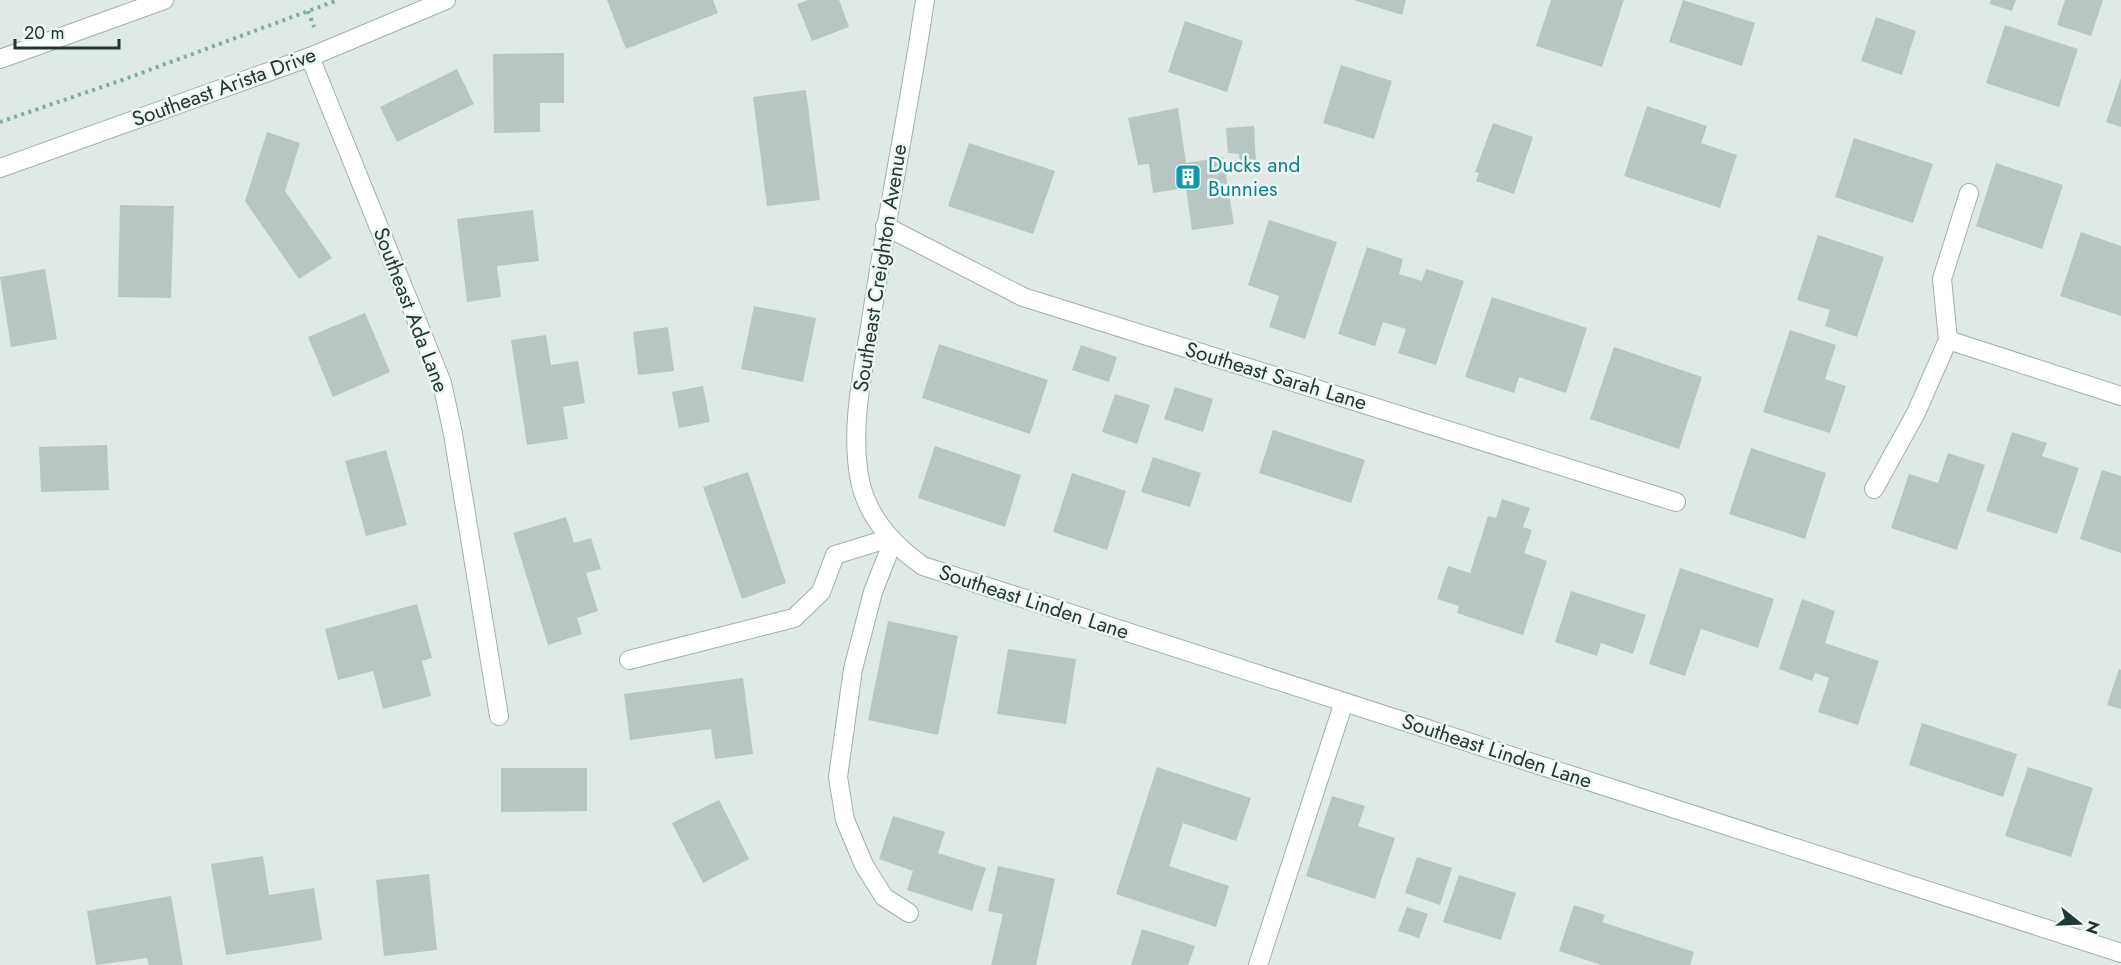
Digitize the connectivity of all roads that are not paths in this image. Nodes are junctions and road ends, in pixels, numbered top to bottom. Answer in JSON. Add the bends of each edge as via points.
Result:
{"nodes":[{"id":1,"x":164,"y":0,"type":"edge"},
{"id":2,"x":446,"y":0,"type":"edge"},
{"id":3,"x":925,"y":0,"type":"edge"},
{"id":4,"x":310,"y":57,"type":"junction"},
{"id":5,"x":0,"y":59,"type":"edge"},
{"id":6,"x":0,"y":168,"type":"edge"},
{"id":7,"x":1969,"y":193,"type":"dead end"},
{"id":8,"x":885,"y":226,"type":"junction"},
{"id":9,"x":1948,"y":340,"type":"junction"},
{"id":10,"x":2121,"y":396,"type":"edge"},
{"id":11,"x":1874,"y":489,"type":"dead end"},
{"id":12,"x":1676,"y":502,"type":"dead end"},
{"id":13,"x":889,"y":537,"type":"junction"},
{"id":14,"x":629,"y":660,"type":"dead end"},
{"id":15,"x":1344,"y":702,"type":"junction"},
{"id":16,"x":499,"y":716,"type":"dead end"},
{"id":17,"x":909,"y":913,"type":"dead end"},
{"id":18,"x":2121,"y":953,"type":"edge"},
{"id":19,"x":1258,"y":965,"type":"edge"}],
"edges":[{"from":1,"to":5,"type":"street"},
{"from":2,"to":4,"type":"street","name":"Southeast Arista Drive"},
{"from":3,"to":8,"type":"street","name":"Southeast Creighton Avenue"},
{"from":4,"to":6,"type":"street","name":"Southeast Arista Drive"},
{"from":4,"to":16,"type":"street","name":"Southeast Ada Lane","via":[[442,383]]},
{"from":7,"to":9,"type":"street","via":[[1942,279]]},
{"from":8,"to":12,"type":"street","name":"Southeast Sarah Lane","via":[[1023,297]]},
{"from":8,"to":13,"type":"street","name":"Southeast Creighton Avenue","via":[[857,421],[857,458],[871,510]]},
{"from":9,"to":10,"type":"street"},
{"from":9,"to":11,"type":"street","via":[[1916,413]]},
{"from":13,"to":14,"type":"street","via":[[836,555],[821,591],[795,618]]},
{"from":13,"to":15,"type":"street","name":"Southeast Linden Lane","via":[[923,566]]},
{"from":13,"to":17,"type":"street","via":[[853,669],[838,777],[845,820],[864,864],[884,897]]},
{"from":15,"to":18,"type":"street","name":"Southeast Linden Lane"},
{"from":15,"to":19,"type":"street"}]}
